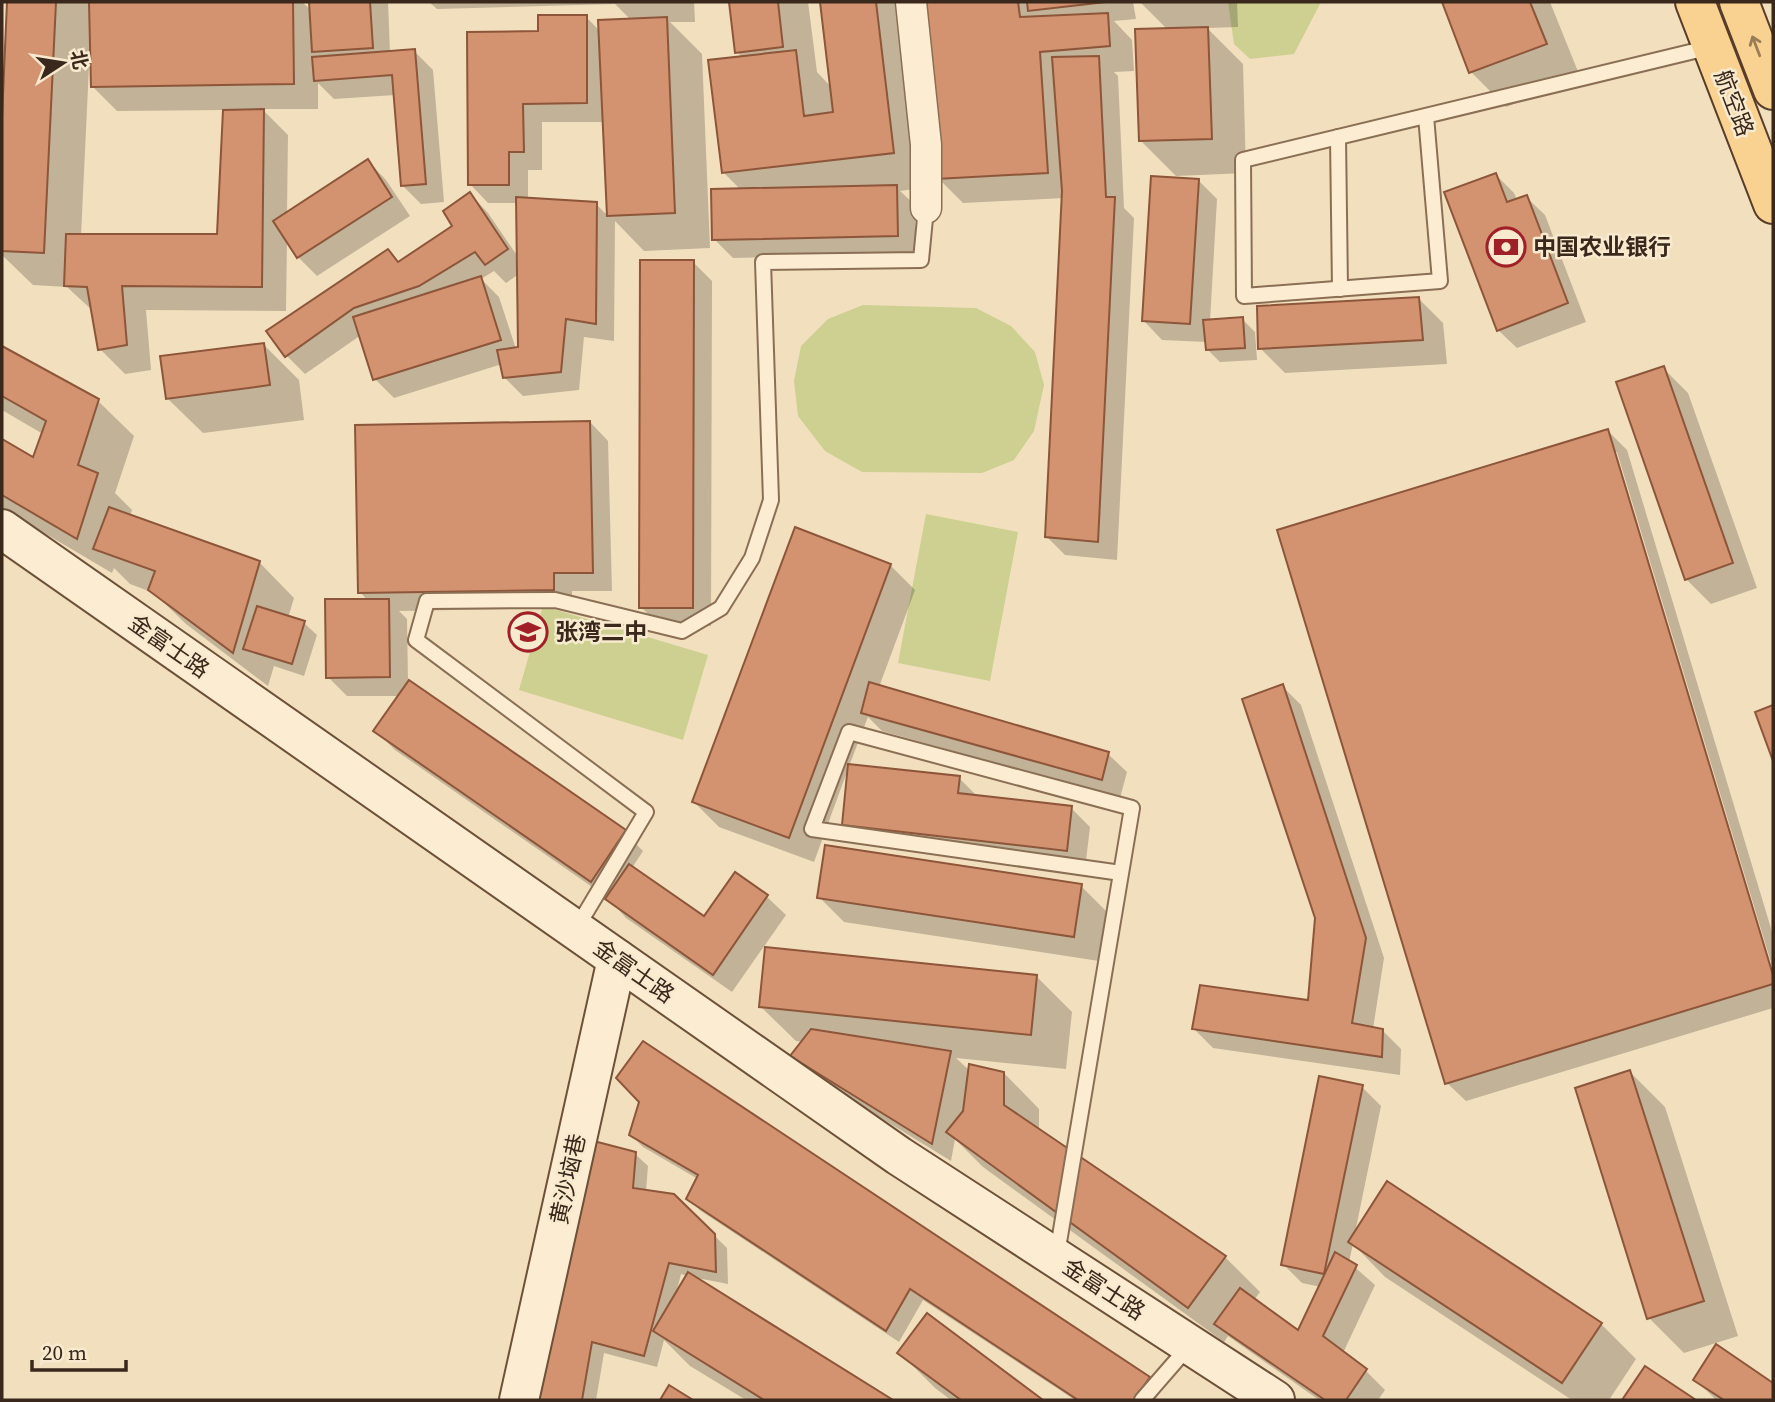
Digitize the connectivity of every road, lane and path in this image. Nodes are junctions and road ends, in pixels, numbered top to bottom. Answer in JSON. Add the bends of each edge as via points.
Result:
{"nodes":[{"id":1,"x":911,"y":2,"type":"edge"},
{"id":2,"x":1695,"y":2,"type":"edge"},
{"id":3,"x":1739,"y":2,"type":"edge"},
{"id":4,"x":1712,"y":47,"type":"junction"},
{"id":5,"x":1773,"y":90,"type":"edge"},
{"id":6,"x":1426,"y":116,"type":"junction"},
{"id":7,"x":1338,"y":137,"type":"junction"},
{"id":8,"x":1773,"y":204,"type":"edge"},
{"id":9,"x":926,"y":208,"type":"joint"},
{"id":10,"x":1340,"y":289,"type":"junction"},
{"id":11,"x":2,"y":529,"type":"edge"},
{"id":12,"x":1121,"y":873,"type":"junction"},
{"id":13,"x":575,"y":930,"type":"junction"},
{"id":14,"x":617,"y":959,"type":"junction"},
{"id":15,"x":1056,"y":1258,"type":"junction"},
{"id":16,"x":1190,"y":1345,"type":"junction"},
{"id":17,"x":519,"y":1400,"type":"edge"},
{"id":18,"x":1142,"y":1400,"type":"edge"},
{"id":19,"x":1275,"y":1400,"type":"edge"}],
"edges":[{"from":1,"to":9,"type":"street","via":[[926,145]]},
{"from":2,"to":4,"type":"main road","name":"航空路"},
{"from":5,"to":3,"type":"main road","name":"航空路","one_way":true},
{"from":4,"to":6,"type":"lane"},
{"from":4,"to":8,"type":"main road","name":"航空路"},
{"from":6,"to":7,"type":"lane"},
{"from":6,"to":10,"type":"lane","via":[[1440,281]]},
{"from":7,"to":10,"type":"lane"},
{"from":7,"to":10,"type":"lane","via":[[1244,160],[1244,296]]},
{"from":9,"to":13,"type":"lane","via":[[921,260],[763,262],[771,500],[752,558],[721,608],[682,631],[555,600],[427,601],[416,640],[646,812]]},
{"from":11,"to":13,"type":"street","name":"金富士路"},
{"from":12,"to":12,"type":"lane","via":[[1132,808],[849,732],[811,830]]},
{"from":12,"to":15,"type":"lane"},
{"from":13,"to":14,"type":"street","name":"金富士路"},
{"from":14,"to":15,"type":"street","name":"金富士路","via":[[899,1156]]},
{"from":14,"to":17,"type":"street","name":"黄沙垴巷"},
{"from":15,"to":16,"type":"street","name":"金富士路"},
{"from":16,"to":18,"type":"lane"},
{"from":16,"to":19,"type":"street","name":"金富士路"}]}
